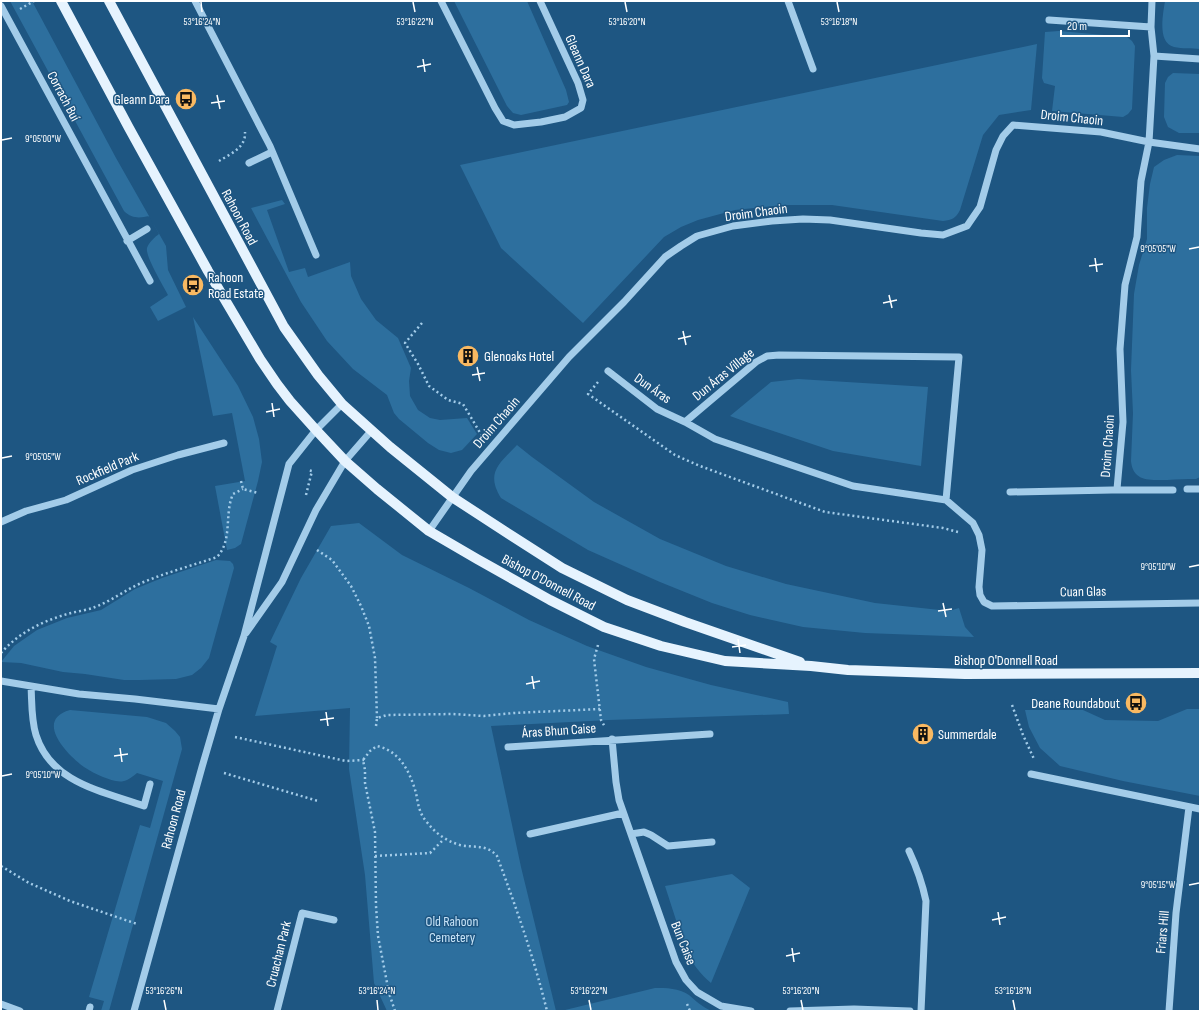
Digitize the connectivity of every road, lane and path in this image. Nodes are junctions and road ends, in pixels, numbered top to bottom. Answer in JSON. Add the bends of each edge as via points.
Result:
{"nodes":[{"id":1,"x":61,"y":1,"type":"edge"},
{"id":2,"x":109,"y":1,"type":"edge"},
{"id":3,"x":195,"y":1,"type":"edge"},
{"id":4,"x":441,"y":1,"type":"edge"},
{"id":5,"x":540,"y":1,"type":"edge"},
{"id":6,"x":788,"y":1,"type":"edge"},
{"id":7,"x":1152,"y":1,"type":"edge"},
{"id":8,"x":1,"y":6,"type":"edge"},
{"id":9,"x":1049,"y":20,"type":"dead end"},
{"id":10,"x":1151,"y":27,"type":"junction"},
{"id":11,"x":1154,"y":56,"type":"junction"},
{"id":12,"x":1200,"y":59,"type":"edge"},
{"id":13,"x":813,"y":68,"type":"dead end"},
{"id":14,"x":254,"y":115,"type":"junction"},
{"id":15,"x":1149,"y":142,"type":"junction"},
{"id":16,"x":1200,"y":149,"type":"edge"},
{"id":17,"x":272,"y":152,"type":"junction"},
{"id":18,"x":219,"y":161,"type":"dead end"},
{"id":19,"x":249,"y":163,"type":"dead end"},
{"id":20,"x":147,"y":229,"type":"dead end"},
{"id":21,"x":127,"y":241,"type":"junction"},
{"id":22,"x":316,"y":255,"type":"dead end"},
{"id":23,"x":150,"y":281,"type":"dead end"},
{"id":24,"x":422,"y":323,"type":"dead end"},
{"id":25,"x":608,"y":371,"type":"joint"},
{"id":26,"x":342,"y":404,"type":"junction"},
{"id":27,"x":685,"y":422,"type":"junction"},
{"id":28,"x":316,"y":430,"type":"junction"},
{"id":29,"x":372,"y":430,"type":"junction"},
{"id":30,"x":482,"y":437,"type":"dead end"},
{"id":31,"x":224,"y":443,"type":"dead end"},
{"id":32,"x":345,"y":460,"type":"junction"},
{"id":33,"x":308,"y":470,"type":"dead end"},
{"id":34,"x":240,"y":480,"type":"dead end"},
{"id":35,"x":243,"y":488,"type":"junction"},
{"id":36,"x":1187,"y":489,"type":"dead end"},
{"id":37,"x":1200,"y":489,"type":"edge"},
{"id":38,"x":1117,"y":490,"type":"junction"},
{"id":39,"x":1173,"y":490,"type":"dead end"},
{"id":40,"x":1010,"y":492,"type":"dead end"},
{"id":41,"x":258,"y":493,"type":"dead end"},
{"id":42,"x":306,"y":496,"type":"dead end"},
{"id":43,"x":452,"y":497,"type":"junction"},
{"id":44,"x":946,"y":500,"type":"junction"},
{"id":45,"x":1,"y":522,"type":"edge"},
{"id":46,"x":429,"y":531,"type":"junction"},
{"id":47,"x":962,"y":534,"type":"dead end"},
{"id":48,"x":317,"y":550,"type":"dead end"},
{"id":49,"x":1200,"y":603,"type":"edge"},
{"id":50,"x":244,"y":636,"type":"junction"},
{"id":51,"x":598,"y":645,"type":"dead end"},
{"id":52,"x":1,"y":654,"type":"edge"},
{"id":53,"x":811,"y":666,"type":"junction"},
{"id":54,"x":1200,"y":673,"type":"edge"},
{"id":55,"x":1,"y":681,"type":"edge"},
{"id":56,"x":31,"y":686,"type":"junction"},
{"id":57,"x":1012,"y":705,"type":"dead end"},
{"id":58,"x":219,"y":709,"type":"junction"},
{"id":59,"x":600,"y":709,"type":"junction"},
{"id":60,"x":377,"y":718,"type":"junction"},
{"id":61,"x":376,"y":726,"type":"dead end"},
{"id":62,"x":710,"y":734,"type":"dead end"},
{"id":63,"x":235,"y":738,"type":"dead end"},
{"id":64,"x":612,"y":739,"type":"junction"},
{"id":65,"x":508,"y":747,"type":"dead end"},
{"id":66,"x":364,"y":760,"type":"junction"},
{"id":67,"x":224,"y":773,"type":"dead end"},
{"id":68,"x":1031,"y":774,"type":"dead end"},
{"id":69,"x":1046,"y":777,"type":"junction"},
{"id":70,"x":150,"y":784,"type":"dead end"},
{"id":71,"x":318,"y":801,"type":"dead end"},
{"id":72,"x":1189,"y":807,"type":"junction"},
{"id":73,"x":1200,"y":809,"type":"edge"},
{"id":74,"x":623,"y":813,"type":"junction"},
{"id":75,"x":530,"y":834,"type":"dead end"},
{"id":76,"x":631,"y":834,"type":"junction"},
{"id":77,"x":444,"y":839,"type":"junction"},
{"id":78,"x":712,"y":842,"type":"dead end"},
{"id":79,"x":634,"y":844,"type":"joint"},
{"id":80,"x":909,"y":851,"type":"dead end"},
{"id":81,"x":375,"y":856,"type":"junction"},
{"id":82,"x":1,"y":866,"type":"edge"},
{"id":83,"x":334,"y":920,"type":"dead end"},
{"id":84,"x":137,"y":924,"type":"dead end"},
{"id":85,"x":1,"y":1004,"type":"edge"},
{"id":86,"x":20,"y":1011,"type":"edge"},
{"id":87,"x":134,"y":1011,"type":"edge"},
{"id":88,"x":277,"y":1011,"type":"edge"},
{"id":89,"x":395,"y":1011,"type":"edge"},
{"id":90,"x":547,"y":1011,"type":"edge"},
{"id":91,"x":751,"y":1011,"type":"edge"},
{"id":92,"x":790,"y":1011,"type":"edge"},
{"id":93,"x":910,"y":1011,"type":"edge"},
{"id":94,"x":921,"y":1011,"type":"edge"},
{"id":95,"x":1169,"y":1011,"type":"edge"}],
"edges":[{"from":1,"to":28,"type":"main road","via":[[200,257],[256,352],[290,401]]},
{"from":2,"to":26,"type":"main road","name":"Rahoon Road","via":[[284,327]]},
{"from":3,"to":14,"type":"street"},
{"from":4,"to":5,"type":"street","name":"Gleann Dara","via":[[495,108],[503,121],[514,125],[565,117],[581,108],[583,100],[578,83]]},
{"from":6,"to":13,"type":"street"},
{"from":7,"to":10,"type":"street","name":"Droim Chaoin"},
{"from":8,"to":21,"type":"street","name":"Corrach Buí"},
{"from":9,"to":10,"type":"street"},
{"from":10,"to":11,"type":"street","name":"Droim Chaoin"},
{"from":11,"to":12,"type":"street"},
{"from":11,"to":15,"type":"street","name":"Droim Chaoin"},
{"from":14,"to":17,"type":"street"},
{"from":14,"to":18,"type":"path","via":[[240,122],[245,130],[243,143]]},
{"from":15,"to":16,"type":"street","name":"Droim Chaoin"},
{"from":15,"to":38,"type":"street","name":"Droim Chaoin","via":[[1141,181],[1137,237],[1125,285],[1120,349],[1123,422]]},
{"from":15,"to":43,"type":"street","name":"Droim Chaoin","via":[[1101,132],[1013,124],[996,150],[980,208],[967,226],[943,235],[830,220],[803,219],[733,226],[697,236],[665,257],[569,357],[471,471]]},
{"from":17,"to":19,"type":"street"},
{"from":17,"to":22,"type":"street"},
{"from":20,"to":21,"type":"street"},
{"from":21,"to":23,"type":"street","name":"Corrach Buí"},
{"from":24,"to":30,"type":"path","via":[[406,343],[429,386],[448,400],[463,404]]},
{"from":25,"to":27,"type":"street","name":"Dun Áras","via":[[656,408]]},
{"from":25,"to":47,"type":"path","via":[[588,394],[675,456],[825,512],[943,528]]},
{"from":26,"to":28,"type":"street","name":"Rahoon Road"},
{"from":26,"to":29,"type":"main road","name":"Bishop O'Donnell Road"},
{"from":27,"to":44,"type":"street","via":[[715,439],[853,486]]},
{"from":27,"to":44,"type":"street","name":"Dun Áras Village","via":[[756,362],[767,356],[959,357]]},
{"from":28,"to":32,"type":"main road","name":"Bishop O'Donnell Road"},
{"from":28,"to":50,"type":"street","name":"Rahoon Road","via":[[289,464]]},
{"from":29,"to":32,"type":"street","name":"Rahoon Road"},
{"from":29,"to":43,"type":"main road","name":"Bishop O'Donnell Road"},
{"from":31,"to":45,"type":"street","name":"Rockfield Park","via":[[132,470],[66,500],[26,511]]},
{"from":32,"to":46,"type":"main road","name":"Bishop O'Donnell Road"},
{"from":32,"to":50,"type":"street","name":"Rahoon Road","via":[[316,510],[282,582]]},
{"from":33,"to":42,"type":"path","via":[[312,471]]},
{"from":34,"to":35,"type":"path"},
{"from":35,"to":41,"type":"path"},
{"from":35,"to":52,"type":"path","via":[[232,494],[230,499],[223,551],[217,557],[153,578],[95,608],[50,620],[20,634]]},
{"from":36,"to":37,"type":"street"},
{"from":38,"to":39,"type":"street","name":"Droim Chaoin"},
{"from":38,"to":40,"type":"street","name":"Droim Chaoin"},
{"from":43,"to":46,"type":"street","name":"Droim Chaoin"},
{"from":43,"to":53,"type":"main road","name":"Bishop O'Donnell Road","via":[[562,568],[627,600]]},
{"from":44,"to":49,"type":"street","name":"Cuan Glas","via":[[973,523],[979,535],[982,550],[980,595],[984,602],[992,606]]},
{"from":46,"to":53,"type":"main road","name":"Bishop O'Donnell Road","via":[[550,600],[604,627],[661,646],[725,661]]},
{"from":48,"to":60,"type":"path","via":[[332,560],[351,586],[369,626],[375,658]]},
{"from":50,"to":58,"type":"street","name":"Rahoon Road"},
{"from":51,"to":59,"type":"path","via":[[594,659]]},
{"from":53,"to":54,"type":"main road","name":"Bishop O'Donnell Road","via":[[876,672],[965,674]]},
{"from":55,"to":56,"type":"street"},
{"from":56,"to":58,"type":"street"},
{"from":56,"to":70,"type":"street","via":[[36,734],[47,757],[63,774],[79,784],[144,806]]},
{"from":57,"to":69,"type":"path","via":[[1033,757]]},
{"from":58,"to":87,"type":"street","name":"Rahoon Road"},
{"from":59,"to":60,"type":"path","via":[[484,716],[387,715]]},
{"from":59,"to":64,"type":"path","via":[[601,720]]},
{"from":60,"to":61,"type":"path"},
{"from":62,"to":64,"type":"street","name":"Áras Bhun Caise"},
{"from":63,"to":66,"type":"path","via":[[346,761]]},
{"from":64,"to":65,"type":"street","name":"Áras Bhun Caise"},
{"from":64,"to":74,"type":"street","name":"Áras Bhun Caise","via":[[616,782]]},
{"from":66,"to":77,"type":"path","via":[[377,746],[394,753],[403,762],[410,776],[420,812],[432,829]]},
{"from":66,"to":81,"type":"path","via":[[365,783],[375,832]]},
{"from":67,"to":71,"type":"path"},
{"from":68,"to":69,"type":"street"},
{"from":69,"to":72,"type":"street"},
{"from":72,"to":73,"type":"street"},
{"from":72,"to":95,"type":"street","name":"Friars Hill","via":[[1176,913]]},
{"from":74,"to":75,"type":"street"},
{"from":74,"to":76,"type":"street","name":"Áras Bhun Caise"},
{"from":76,"to":78,"type":"street","via":[[644,832],[668,846]]},
{"from":76,"to":79,"type":"street","name":"Áras Bhun Caise"},
{"from":77,"to":81,"type":"path","via":[[430,853]]},
{"from":77,"to":90,"type":"path","via":[[462,845],[486,848],[497,856],[516,905]]},
{"from":79,"to":91,"type":"street","name":"Bun Caise","via":[[676,962],[686,980],[697,992],[721,1006]]},
{"from":80,"to":94,"type":"street","via":[[919,872],[926,901]]},
{"from":81,"to":89,"type":"path","via":[[378,936]]},
{"from":82,"to":84,"type":"path","via":[[29,883],[70,901]]},
{"from":83,"to":88,"type":"street","name":"Cruachan Park","via":[[302,913]]},
{"from":85,"to":86,"type":"street"},
{"from":92,"to":93,"type":"street"}]}
